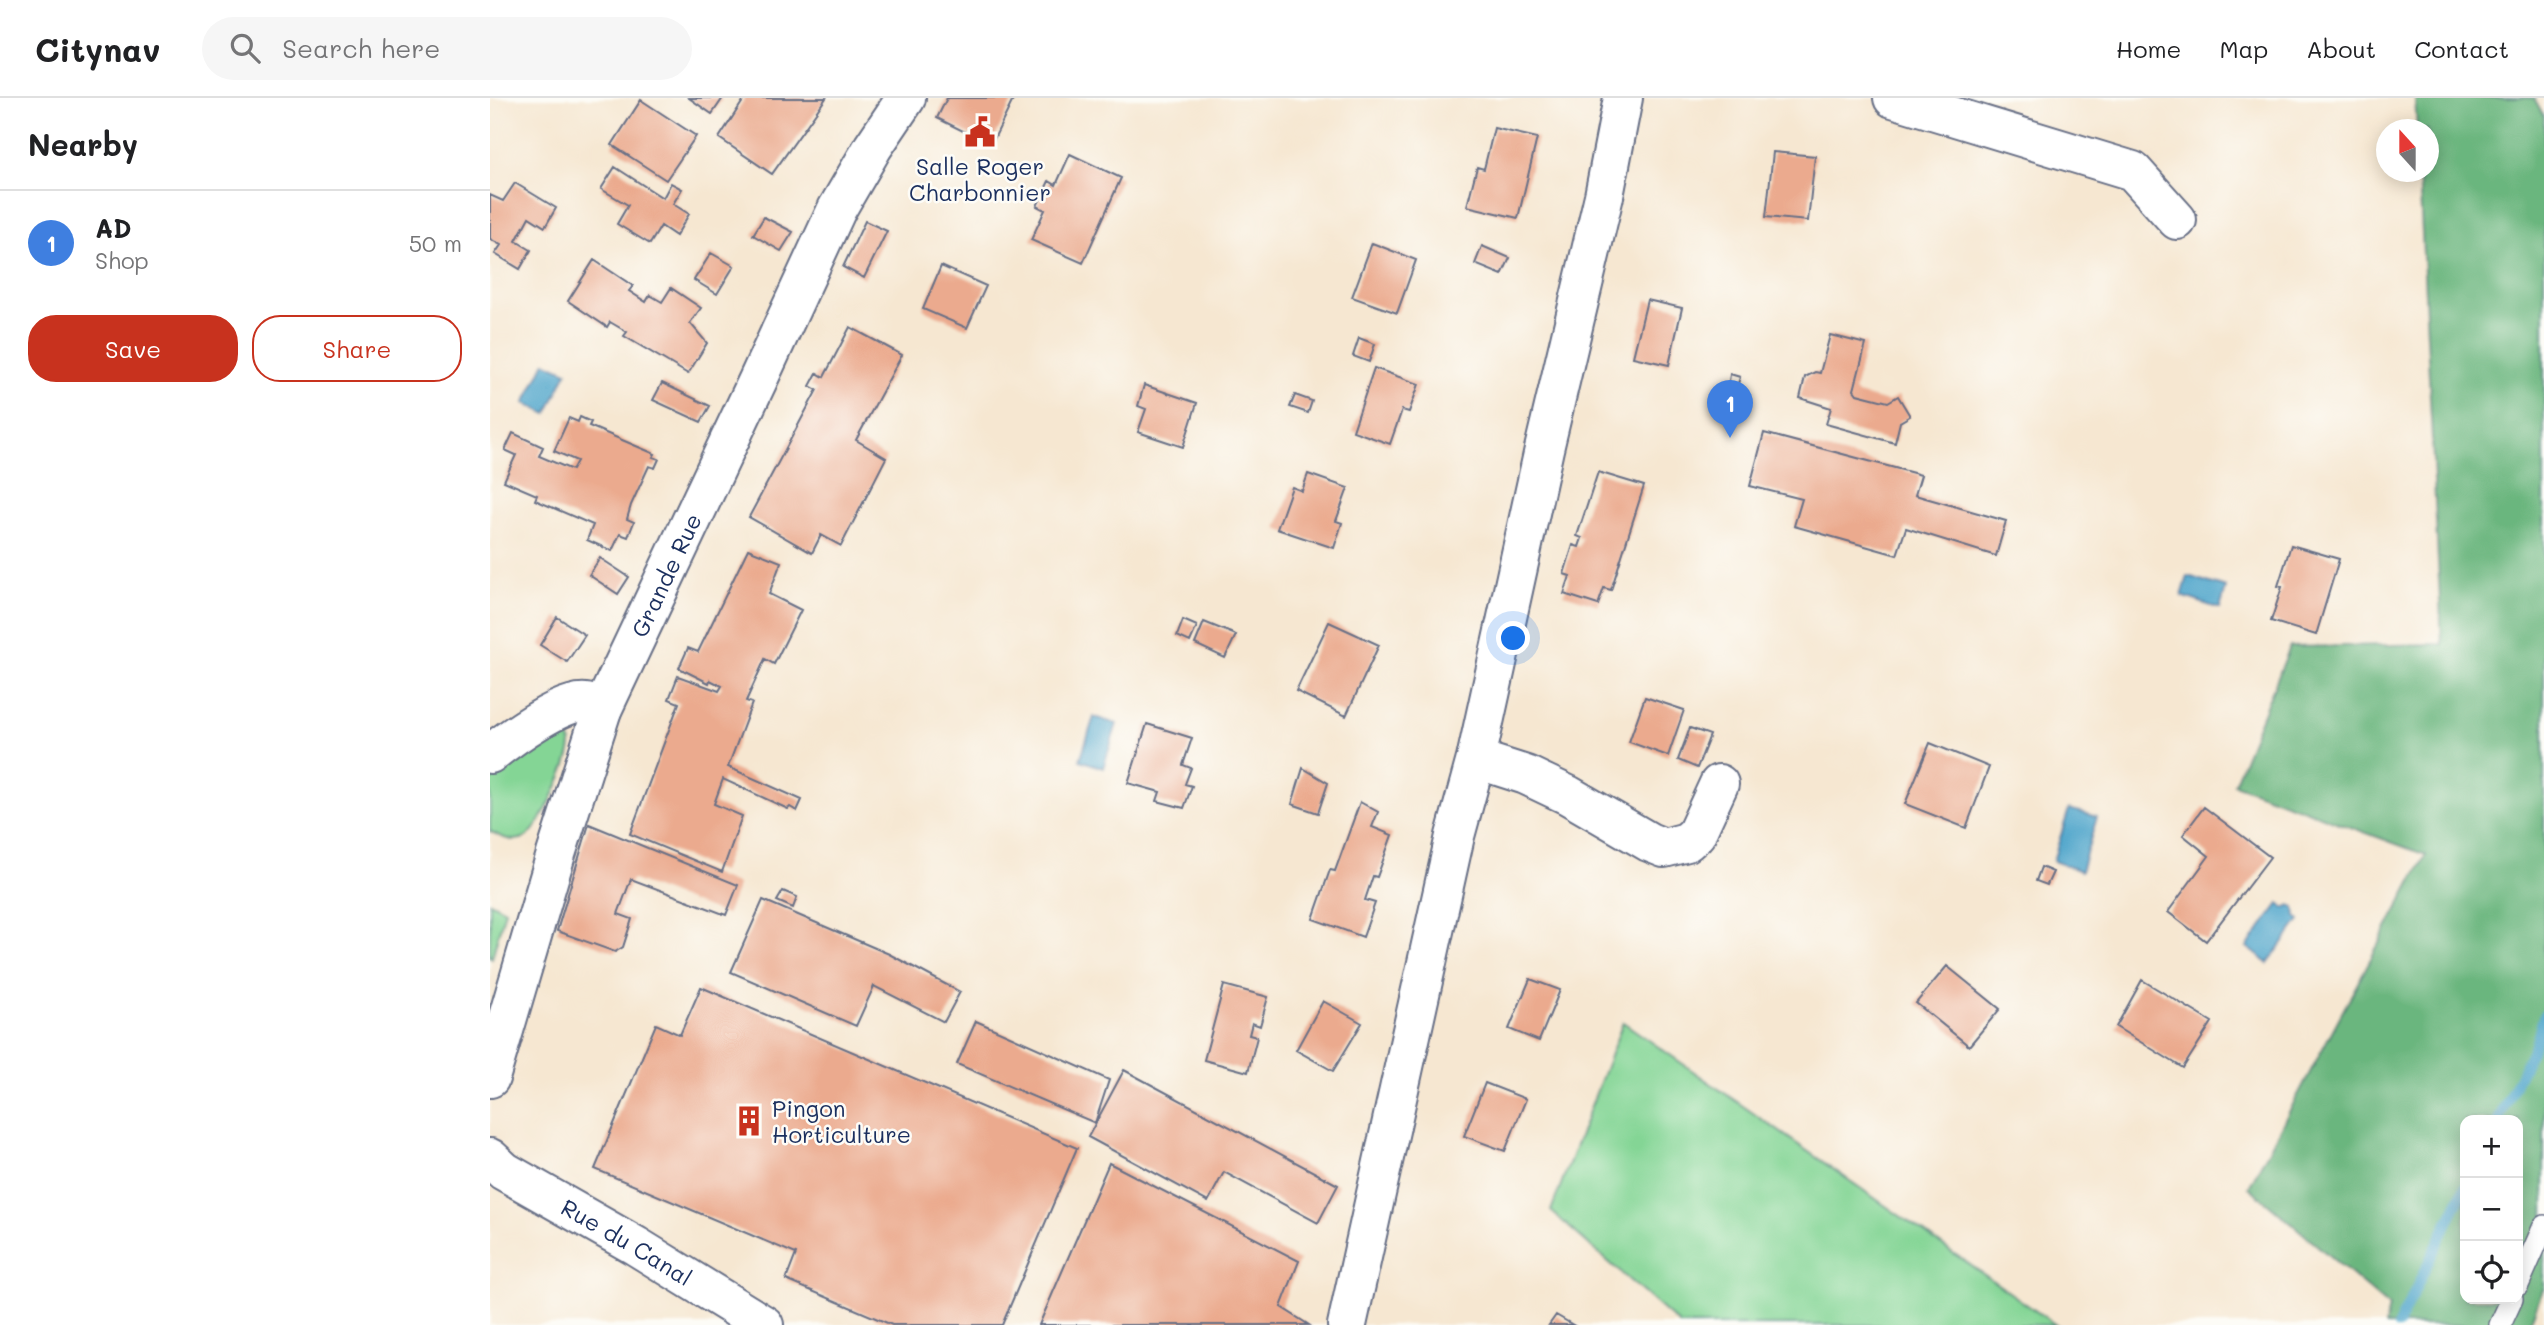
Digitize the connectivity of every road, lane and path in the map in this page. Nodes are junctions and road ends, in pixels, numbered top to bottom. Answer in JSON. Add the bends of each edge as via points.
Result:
{"nodes":[{"id":1,"x":906,"y":98,"type":"edge"},
{"id":2,"x":1623,"y":98,"type":"edge"},
{"id":3,"x":1894,"y":98,"type":"edge"},
{"id":4,"x":2177,"y":220,"type":"dead end"},
{"id":5,"x":602,"y":710,"type":"junction"},
{"id":6,"x":490,"y":754,"type":"edge"},
{"id":7,"x":1476,"y":759,"type":"junction"},
{"id":8,"x":1719,"y":784,"type":"dead end"},
{"id":9,"x":490,"y":1078,"type":"edge"},
{"id":10,"x":490,"y":1158,"type":"edge"},
{"id":11,"x":2544,"y":1226,"type":"edge"},
{"id":12,"x":2523,"y":1274,"type":"edge"},
{"id":13,"x":2510,"y":1304,"type":"edge"},
{"id":14,"x":764,"y":1325,"type":"edge"},
{"id":15,"x":1347,"y":1325,"type":"edge"},
{"id":16,"x":2500,"y":1325,"type":"edge"}],
"edges":[{"from":1,"to":5,"type":"street","name":"Grande Rue","via":[[836,209]]},
{"from":2,"to":7,"type":"street"},
{"from":3,"to":4,"type":"street","via":[[2133,171]]},
{"from":5,"to":6,"type":"street","via":[[585,703],[568,705]]},
{"from":5,"to":9,"type":"street","name":"Grande Rue"},
{"from":7,"to":8,"type":"street","via":[[1568,794],[1664,848],[1687,842],[1696,834]]},
{"from":7,"to":15,"type":"street"},
{"from":10,"to":14,"type":"street","name":"Rue du Canal","via":[[504,1171]]},
{"from":11,"to":12,"type":"lane"},
{"from":13,"to":16,"type":"lane"}]}
